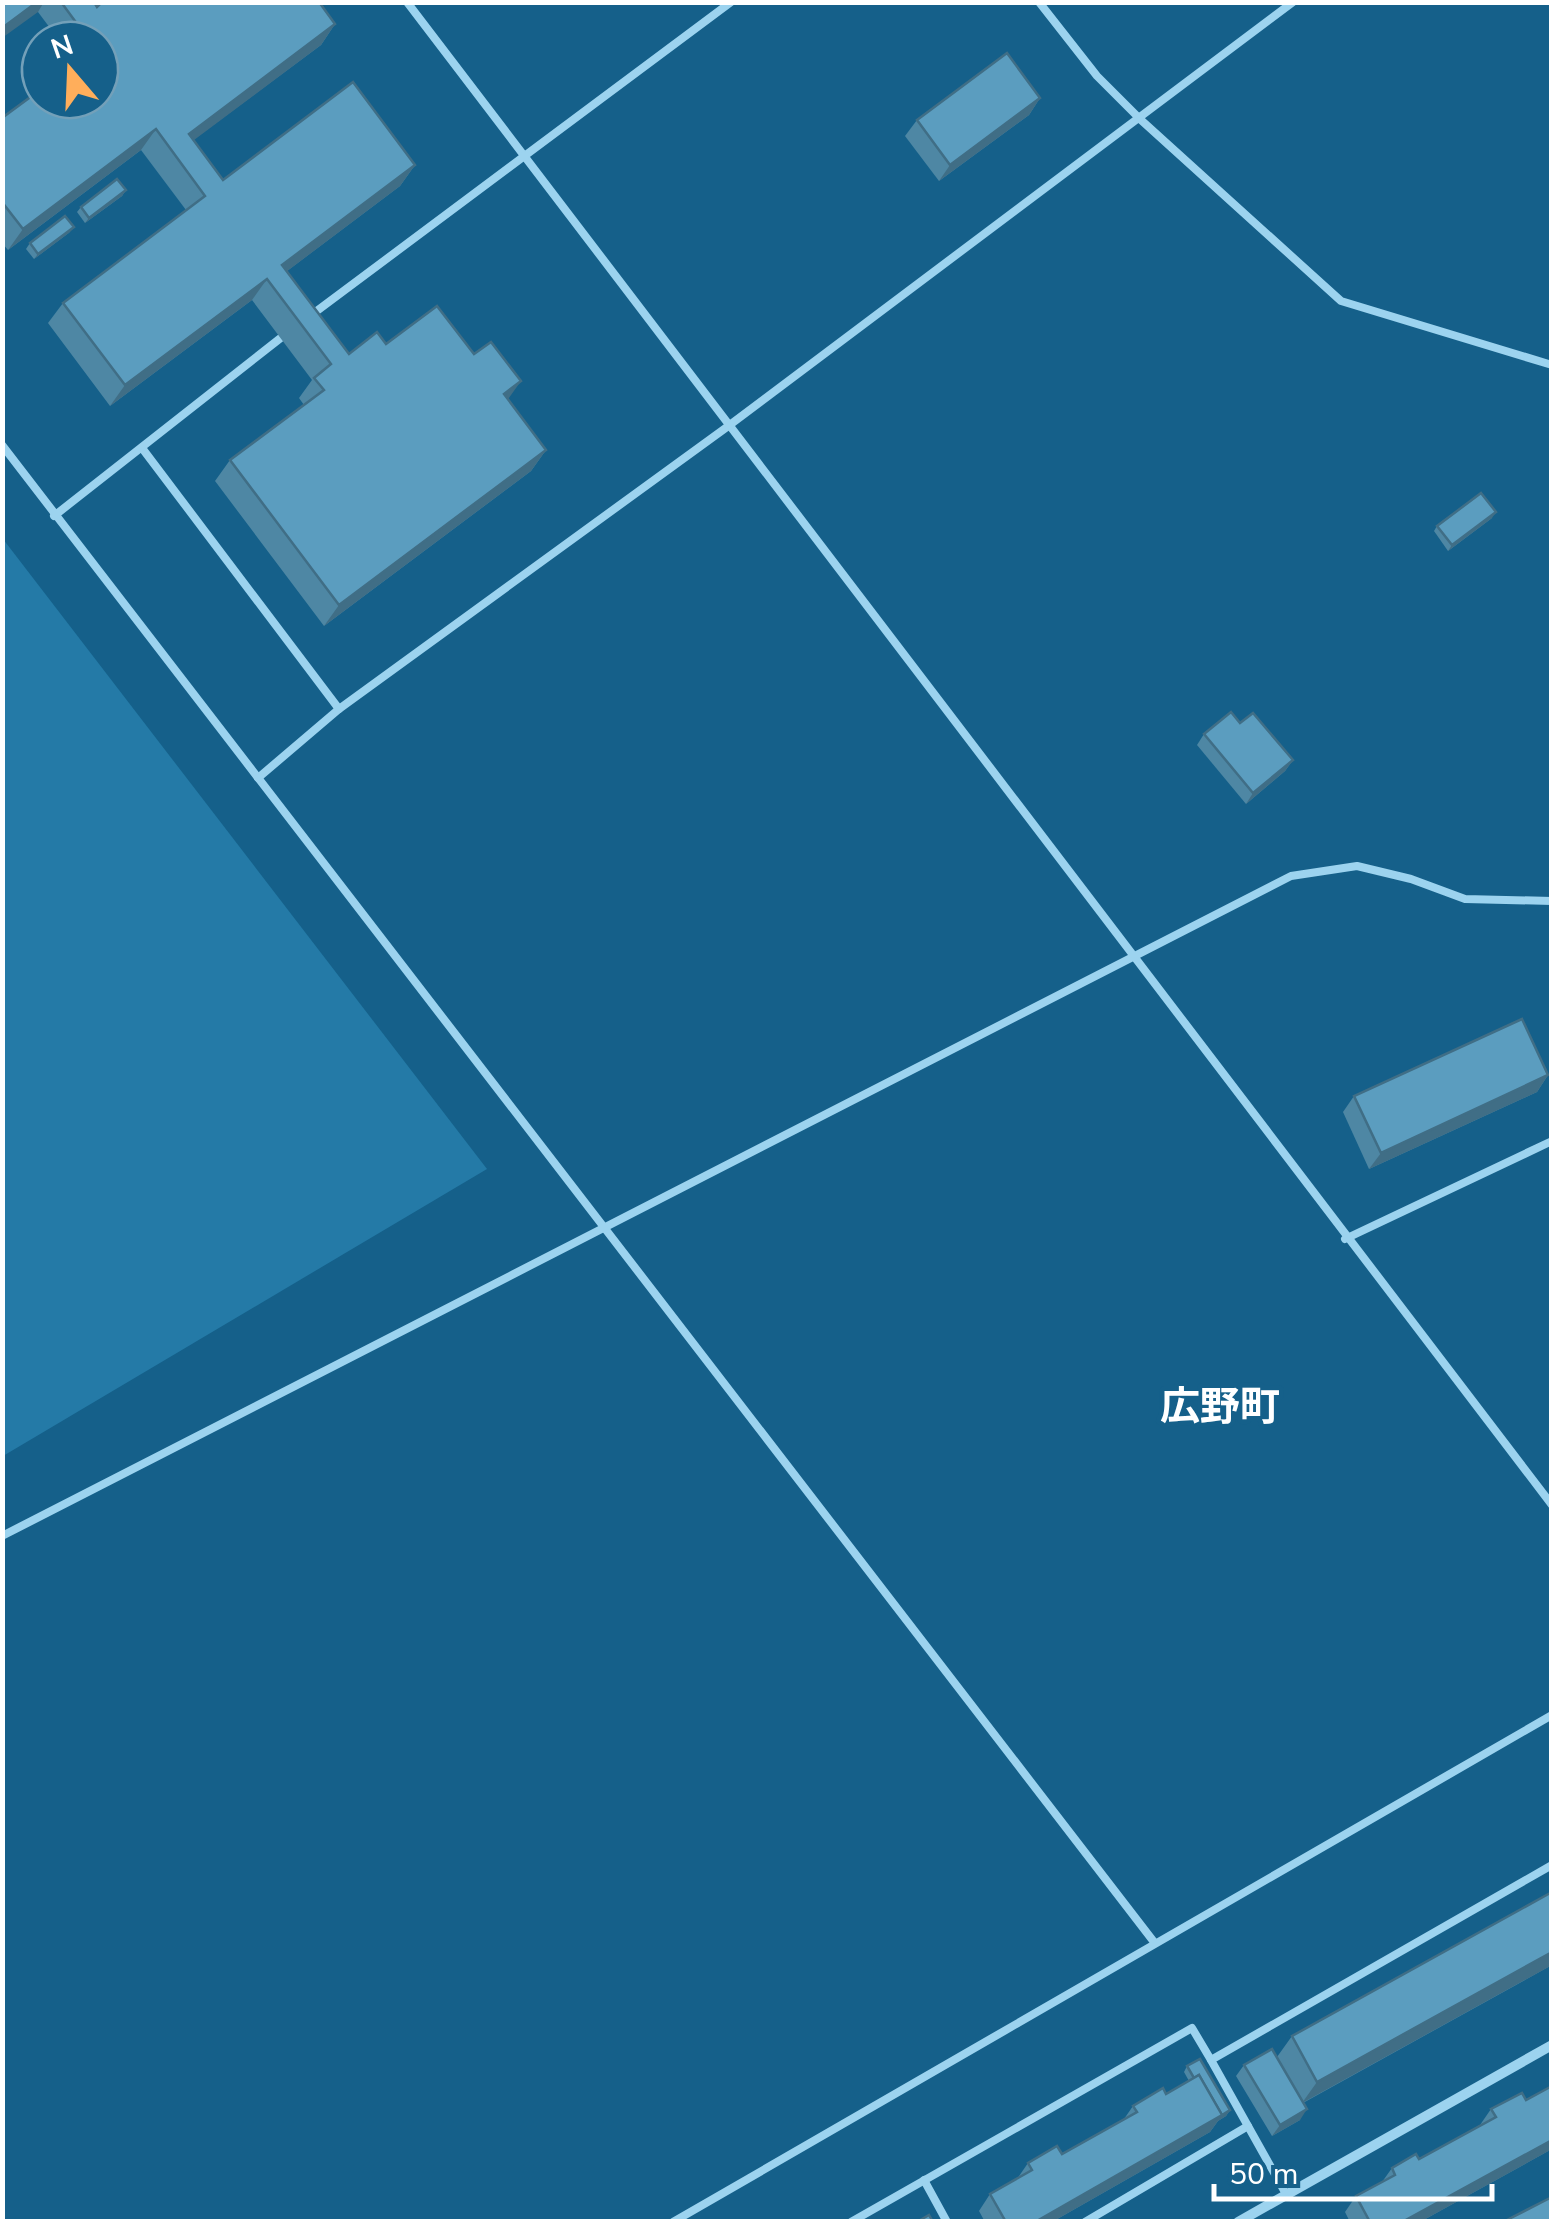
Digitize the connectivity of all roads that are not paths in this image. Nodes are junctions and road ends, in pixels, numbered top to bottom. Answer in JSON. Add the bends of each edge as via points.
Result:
{"nodes":[{"id":1,"x":407,"y":2,"type":"edge"},
{"id":2,"x":730,"y":2,"type":"edge"},
{"id":3,"x":1039,"y":2,"type":"edge"},
{"id":4,"x":1293,"y":2,"type":"edge"},
{"id":5,"x":1141,"y":120,"type":"junction"},
{"id":6,"x":522,"y":156,"type":"junction"},
{"id":7,"x":1552,"y":364,"type":"edge"},
{"id":8,"x":727,"y":428,"type":"junction"},
{"id":9,"x":2,"y":445,"type":"edge"},
{"id":10,"x":142,"y":448,"type":"junction"},
{"id":11,"x":54,"y":516,"type":"junction"},
{"id":12,"x":340,"y":709,"type":"junction"},
{"id":13,"x":258,"y":778,"type":"junction"},
{"id":14,"x":1552,"y":901,"type":"edge"},
{"id":15,"x":1132,"y":954,"type":"junction"},
{"id":16,"x":1552,"y":1141,"type":"edge"},
{"id":17,"x":602,"y":1231,"type":"junction"},
{"id":18,"x":1344,"y":1238,"type":"junction"},
{"id":19,"x":1548,"y":1493,"type":"edge"},
{"id":20,"x":1552,"y":1505,"type":"edge"},
{"id":21,"x":2,"y":1536,"type":"edge"},
{"id":22,"x":1552,"y":1715,"type":"edge"},
{"id":23,"x":1552,"y":1865,"type":"edge"},
{"id":24,"x":1154,"y":1942,"type":"junction"},
{"id":25,"x":1552,"y":2045,"type":"edge"},
{"id":26,"x":1211,"y":2060,"type":"junction"},
{"id":27,"x":1248,"y":2126,"type":"junction"},
{"id":28,"x":924,"y":2180,"type":"junction"},
{"id":29,"x":1286,"y":2194,"type":"junction"},
{"id":30,"x":672,"y":2222,"type":"edge"},
{"id":31,"x":851,"y":2222,"type":"edge"},
{"id":32,"x":948,"y":2222,"type":"edge"},
{"id":33,"x":1085,"y":2222,"type":"edge"},
{"id":34,"x":1238,"y":2222,"type":"edge"}],
"edges":[{"from":1,"to":6,"type":"lane"},
{"from":2,"to":6,"type":"lane"},
{"from":3,"to":5,"type":"lane"},
{"from":4,"to":5,"type":"lane"},
{"from":5,"to":7,"type":"lane","via":[[1341,300]]},
{"from":5,"to":8,"type":"lane"},
{"from":6,"to":8,"type":"lane"},
{"from":6,"to":10,"type":"lane"},
{"from":8,"to":12,"type":"lane"},
{"from":8,"to":15,"type":"lane"},
{"from":9,"to":11,"type":"lane"},
{"from":10,"to":11,"type":"lane"},
{"from":10,"to":12,"type":"lane"},
{"from":11,"to":13,"type":"lane"},
{"from":12,"to":13,"type":"lane"},
{"from":13,"to":17,"type":"lane"},
{"from":14,"to":15,"type":"lane","via":[[1465,899],[1356,866],[1291,876]]},
{"from":15,"to":17,"type":"lane"},
{"from":15,"to":18,"type":"lane"},
{"from":16,"to":18,"type":"lane"},
{"from":17,"to":21,"type":"lane"},
{"from":17,"to":24,"type":"lane"},
{"from":18,"to":19,"type":"lane"},
{"from":19,"to":20,"type":"lane"},
{"from":22,"to":24,"type":"lane"},
{"from":23,"to":26,"type":"lane"},
{"from":24,"to":30,"type":"lane"},
{"from":25,"to":29,"type":"street"},
{"from":26,"to":27,"type":"lane"},
{"from":26,"to":28,"type":"lane","via":[[1192,2028]]},
{"from":27,"to":29,"type":"lane"},
{"from":27,"to":33,"type":"lane"},
{"from":28,"to":31,"type":"lane"},
{"from":28,"to":32,"type":"lane"},
{"from":29,"to":34,"type":"street"}]}
